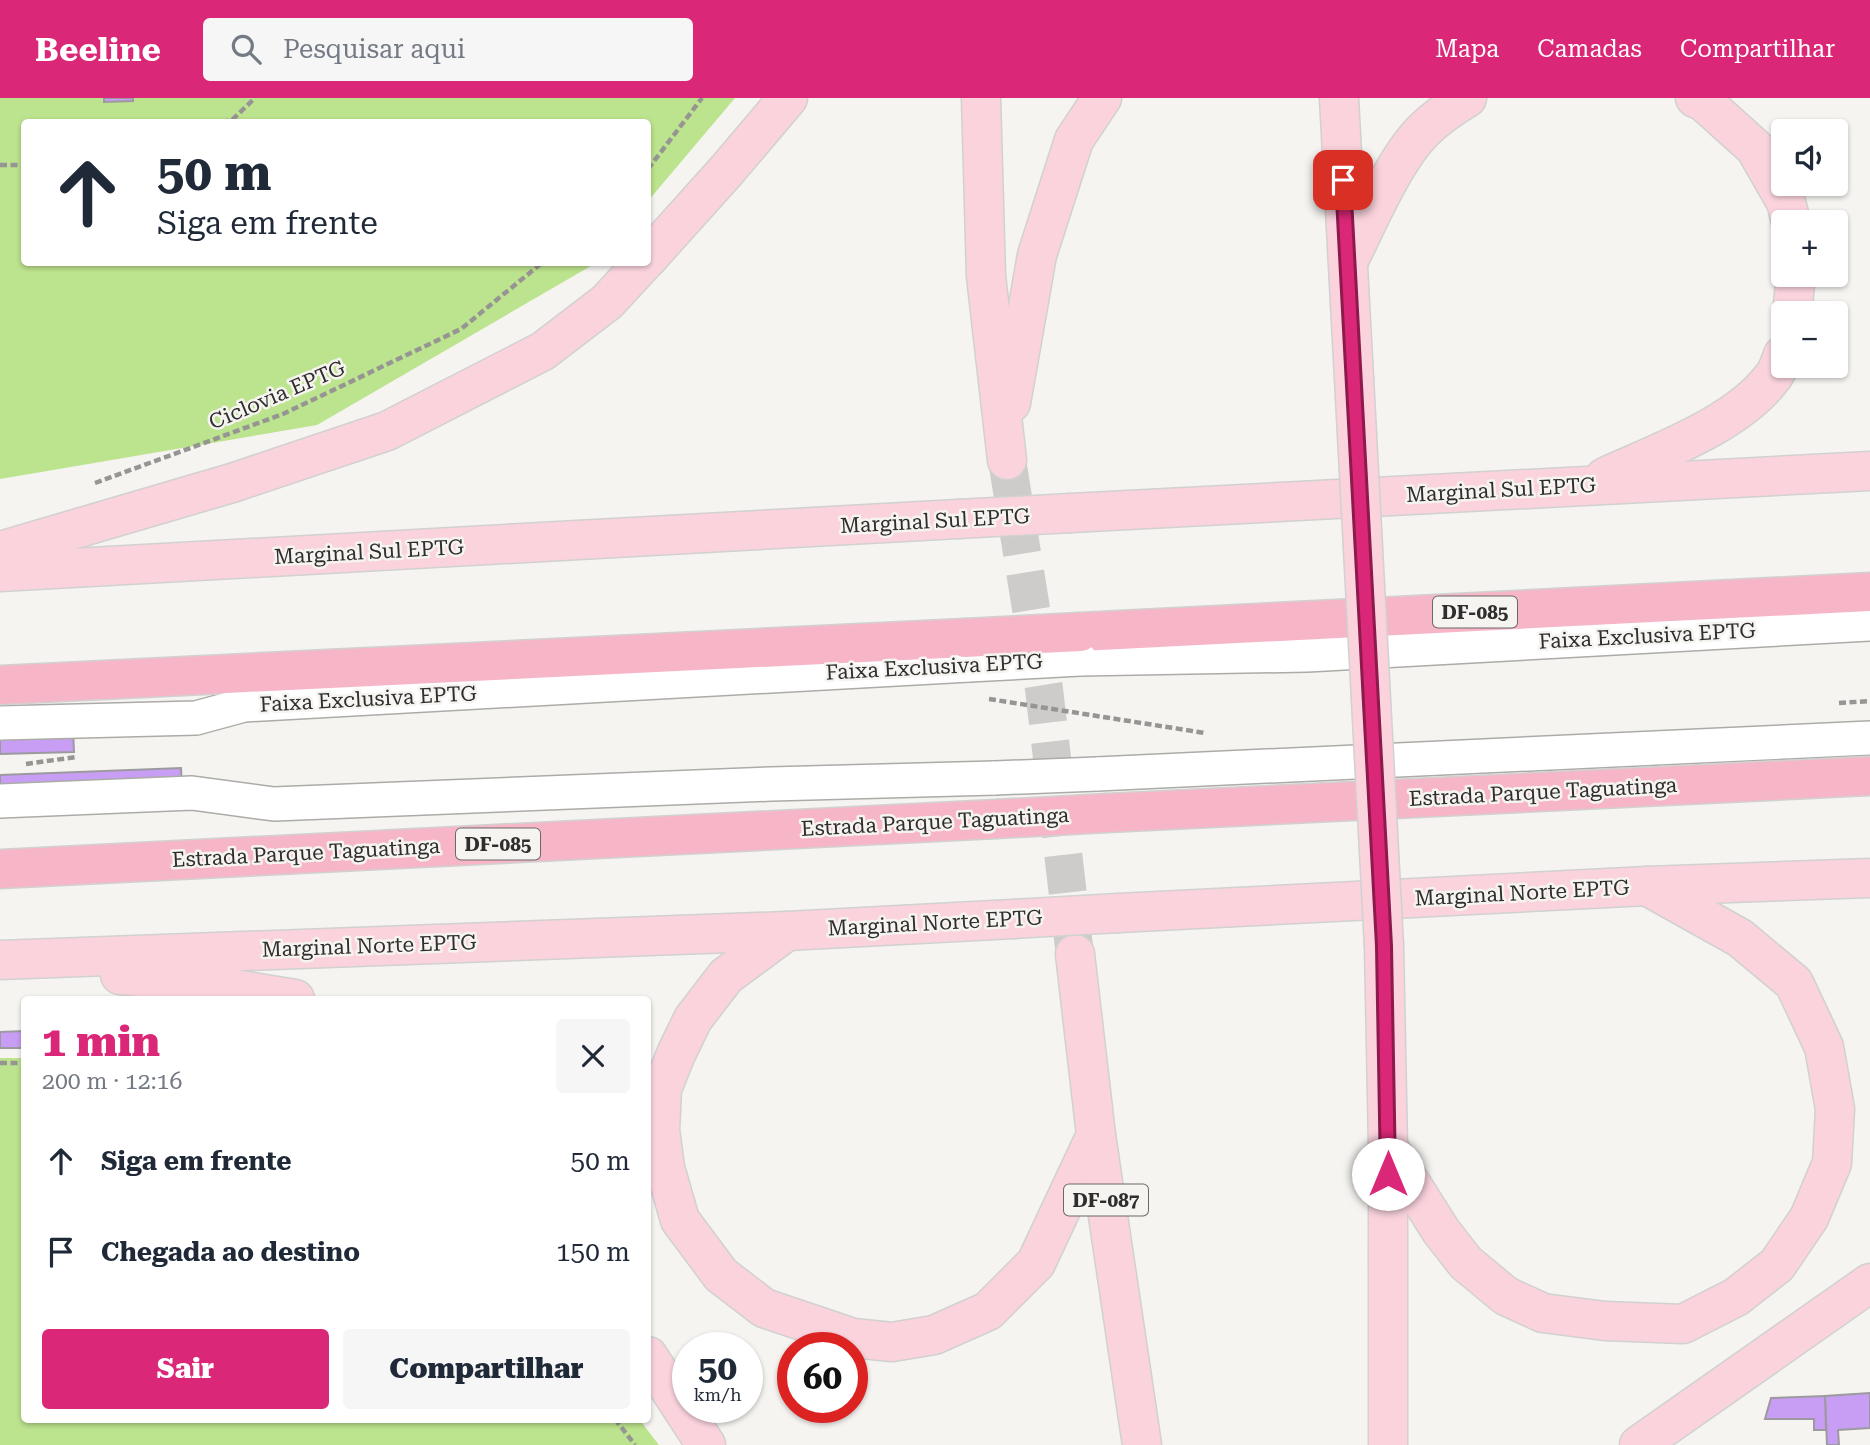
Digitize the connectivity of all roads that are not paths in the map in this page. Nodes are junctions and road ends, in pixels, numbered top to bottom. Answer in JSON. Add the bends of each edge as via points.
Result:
{"nodes":[{"id":1,"x":788,"y":98,"type":"edge"},
{"id":2,"x":981,"y":98,"type":"edge"},
{"id":3,"x":1102,"y":98,"type":"edge"},
{"id":4,"x":1339,"y":98,"type":"edge"},
{"id":5,"x":1467,"y":98,"type":"edge"},
{"id":6,"x":1695,"y":98,"type":"edge"},
{"id":7,"x":1788,"y":210,"type":"edge"},
{"id":8,"x":651,"y":255,"type":"edge"},
{"id":9,"x":1348,"y":262,"type":"junction"},
{"id":10,"x":640,"y":266,"type":"edge"},
{"id":11,"x":1772,"y":378,"type":"edge"},
{"id":12,"x":1870,"y":471,"type":"edge"},
{"id":13,"x":1586,"y":485,"type":"junction"},
{"id":14,"x":0,"y":551,"type":"edge"},
{"id":15,"x":0,"y":572,"type":"edge"},
{"id":16,"x":1870,"y":592,"type":"edge"},
{"id":17,"x":1870,"y":624,"type":"edge"},
{"id":18,"x":1080,"y":645,"type":"junction"},
{"id":19,"x":967,"y":652,"type":"junction"},
{"id":20,"x":0,"y":685,"type":"edge"},
{"id":21,"x":0,"y":723,"type":"edge"},
{"id":22,"x":1870,"y":738,"type":"edge"},
{"id":23,"x":1870,"y":775,"type":"edge"},
{"id":24,"x":0,"y":801,"type":"edge"},
{"id":25,"x":0,"y":869,"type":"edge"},
{"id":26,"x":1870,"y":878,"type":"edge"},
{"id":27,"x":1647,"y":886,"type":"junction"},
{"id":28,"x":787,"y":930,"type":"junction"},
{"id":29,"x":1075,"y":954,"type":"tunnel mouth"},
{"id":30,"x":0,"y":960,"type":"edge"},
{"id":31,"x":277,"y":996,"type":"edge"},
{"id":32,"x":1096,"y":1135,"type":"junction"},
{"id":33,"x":1388,"y":1147,"type":"junction"},
{"id":34,"x":1870,"y":1283,"type":"edge"},
{"id":35,"x":651,"y":1361,"type":"edge"},
{"id":36,"x":706,"y":1445,"type":"edge"},
{"id":37,"x":1142,"y":1445,"type":"edge"},
{"id":38,"x":1388,"y":1445,"type":"edge"},
{"id":39,"x":1639,"y":1445,"type":"edge"}],
"edges":[{"from":1,"to":8,"type":"main road"},
{"from":2,"to":3,"type":"main road","via":[[986,276],[1006,450],[1037,256],[1074,141]]},
{"from":4,"to":9,"type":"main road"},
{"from":5,"to":9,"type":"main road","via":[[1422,132],[1396,169]]},
{"from":6,"to":7,"type":"main road","via":[[1755,148]]},
{"from":9,"to":33,"type":"main road","bridge":true,"via":[[1384,946]]},
{"from":10,"to":14,"type":"main road","via":[[607,302],[543,351],[387,431],[232,483]]},
{"from":11,"to":13,"type":"main road","via":[[1742,409]]},
{"from":12,"to":13,"type":"main road","name":"Marginal Sul EPTG"},
{"from":13,"to":15,"type":"main road","name":"Marginal Sul EPTG","bridge":true},
{"from":16,"to":18,"type":"highway","number":"DF-085"},
{"from":17,"to":18,"type":"lane","name":"Faixa Exclusiva EPTG","via":[[1307,655]]},
{"from":18,"to":19,"type":"highway","number":"DF-085","bridge":true},
{"from":19,"to":20,"type":"highway","number":"DF-085"},
{"from":19,"to":21,"type":"lane","name":"Faixa Exclusiva EPTG","via":[[244,705],[196,718]]},
{"from":22,"to":24,"type":"lane","bridge":true,"via":[[1097,774],[274,804],[192,793]]},
{"from":23,"to":25,"type":"highway","name":"Estrada Parque Taguatinga","number":"DF-085","bridge":true},
{"from":26,"to":27,"type":"main road","name":"Marginal Norte EPTG"},
{"from":27,"to":28,"type":"main road","name":"Marginal Norte EPTG","bridge":true},
{"from":27,"to":33,"type":"main road","via":[[1740,938],[1794,983],[1824,1047],[1835,1110],[1832,1163],[1809,1218],[1777,1265],[1736,1297],[1683,1324],[1543,1313],[1506,1296],[1465,1263]]},
{"from":28,"to":30,"type":"main road","name":"Marginal Norte EPTG"},
{"from":28,"to":32,"type":"main road","via":[[726,976],[693,1019],[662,1089],[660,1130],[665,1168],[680,1220],[721,1275],[764,1308],[853,1338],[892,1342],[934,1335],[988,1311],[1036,1263]]},
{"from":29,"to":32,"type":"main road","number":"DF-087"},
{"from":30,"to":31,"type":"main road"},
{"from":32,"to":37,"type":"main road","number":"DF-087"},
{"from":33,"to":38,"type":"main road"},
{"from":34,"to":39,"type":"main road"},
{"from":35,"to":36,"type":"main road"}]}
